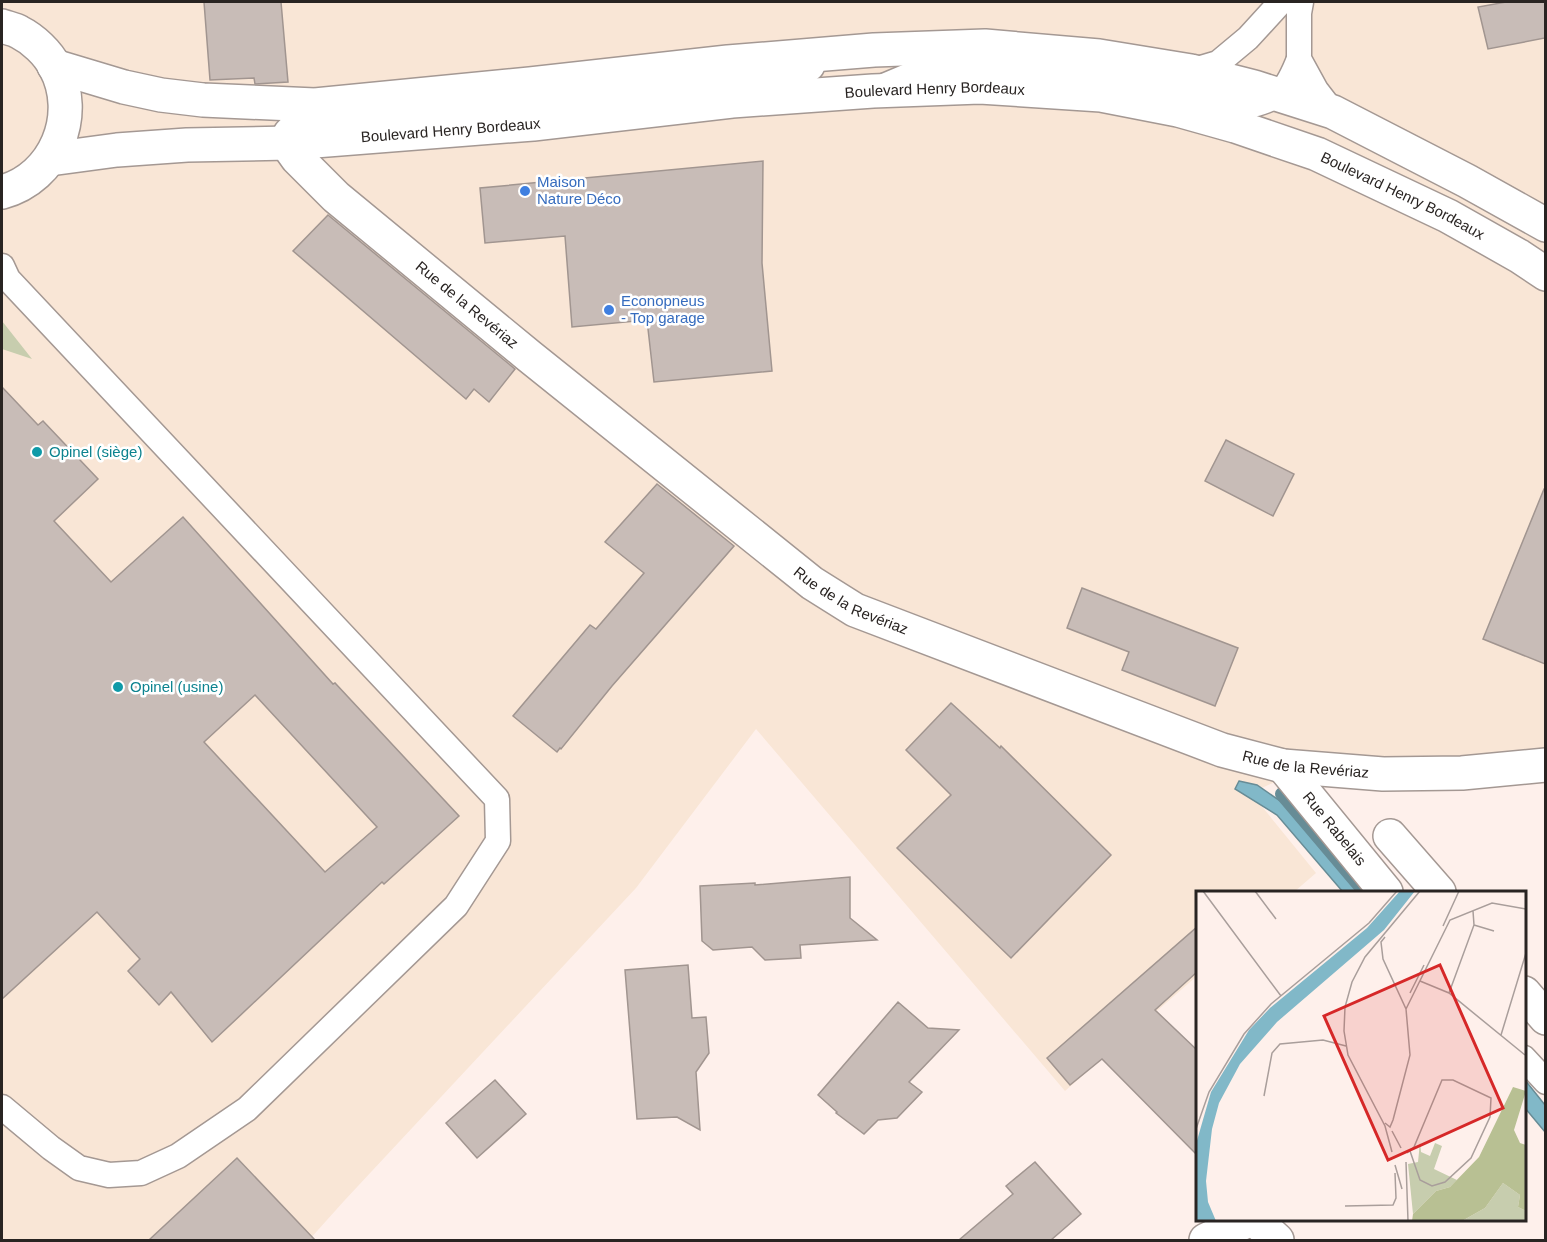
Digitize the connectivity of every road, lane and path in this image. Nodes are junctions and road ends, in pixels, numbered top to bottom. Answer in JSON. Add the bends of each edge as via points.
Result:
{"nodes":[{"id":1,"x":1281,"y":2,"type":"edge"},
{"id":2,"x":1300,"y":2,"type":"edge"},
{"id":3,"x":2,"y":26,"type":"edge"},
{"id":4,"x":874,"y":50,"type":"junction"},
{"id":5,"x":1299,"y":59,"type":"junction"},
{"id":6,"x":54,"y":66,"type":"junction"},
{"id":7,"x":1191,"y":71,"type":"junction"},
{"id":8,"x":873,"y":91,"type":"junction"},
{"id":9,"x":1279,"y":94,"type":"junction"},
{"id":10,"x":1333,"y":112,"type":"junction"},
{"id":11,"x":289,"y":143,"type":"junction"},
{"id":12,"x":50,"y":159,"type":"junction"},
{"id":13,"x":2,"y":192,"type":"edge"},
{"id":14,"x":1545,"y":225,"type":"edge"},
{"id":15,"x":2,"y":266,"type":"edge"},
{"id":16,"x":1545,"y":274,"type":"edge"},
{"id":17,"x":1545,"y":765,"type":"edge"},
{"id":18,"x":1283,"y":766,"type":"junction"},
{"id":19,"x":1390,"y":836,"type":"dead end"},
{"id":20,"x":1385,"y":891,"type":"edge"},
{"id":21,"x":1438,"y":891,"type":"edge"},
{"id":22,"x":1526,"y":995,"type":"edge"},
{"id":23,"x":1545,"y":1018,"type":"edge"},
{"id":24,"x":1526,"y":1060,"type":"edge"},
{"id":25,"x":1545,"y":1082,"type":"edge"},
{"id":26,"x":2,"y":1107,"type":"edge"},
{"id":27,"x":1247,"y":1221,"type":"edge"},
{"id":28,"x":1256,"y":1221,"type":"edge"},
{"id":29,"x":1206,"y":1240,"type":"edge"},
{"id":30,"x":1277,"y":1240,"type":"edge"}],
"edges":[{"from":1,"to":7,"type":"lane","via":[[1218,63]]},
{"from":2,"to":5,"type":"lane"},
{"from":3,"to":6,"type":"main road","via":[[20,32],[39,46]]},
{"from":4,"to":6,"type":"main road","name":"Boulevard Henry Bordeaux","via":[[315,105],[161,95]]},
{"from":4,"to":7,"type":"main road","name":"Boulevard Henry Bordeaux","via":[[985,46],[1100,56]]},
{"from":4,"to":11,"type":"main road","name":"Boulevard Henry Bordeaux","via":[[729,84],[299,125],[290,134]]},
{"from":5,"to":9,"type":"lane"},
{"from":5,"to":10,"type":"lane"},
{"from":6,"to":12,"type":"main road","via":[[64,89],[66,113],[62,137]]},
{"from":7,"to":9,"type":"main road","name":"Boulevard Henry Bordeaux"},
{"from":8,"to":9,"type":"lane","via":[[931,66],[1099,76],[1244,107]]},
{"from":8,"to":11,"type":"main road","name":"Boulevard Henry Bordeaux"},
{"from":8,"to":16,"type":"main road","name":"Boulevard Henry Bordeaux","via":[[980,87],[1101,95],[1178,110],[1317,154],[1448,216]]},
{"from":9,"to":10,"type":"main road","name":"Boulevard Henry Bordeaux"},
{"from":10,"to":14,"type":"main road","name":"Boulevard Henry Bordeaux"},
{"from":11,"to":12,"type":"main road","name":"Boulevard Henry Bordeaux","via":[[188,145]]},
{"from":11,"to":18,"type":"main road","name":"Rue de la Revériaz","via":[[297,158],[355,212],[529,356],[837,599],[855,610],[1222,750]]},
{"from":12,"to":13,"type":"main road","via":[[33,177]]},
{"from":15,"to":26,"type":"lane","via":[[8,279],[497,799],[498,842],[456,906],[247,1109],[178,1156],[141,1173],[109,1175],[80,1168]]},
{"from":17,"to":18,"type":"main road","name":"Rue de la Revériaz","via":[[1417,774]]},
{"from":18,"to":20,"type":"main road","name":"Rue Rabelais"},
{"from":19,"to":21,"type":"main road"},
{"from":22,"to":23,"type":"main road"},
{"from":24,"to":25,"type":"lane"},
{"from":27,"to":29,"type":"main road"},
{"from":28,"to":30,"type":"main road"}]}
